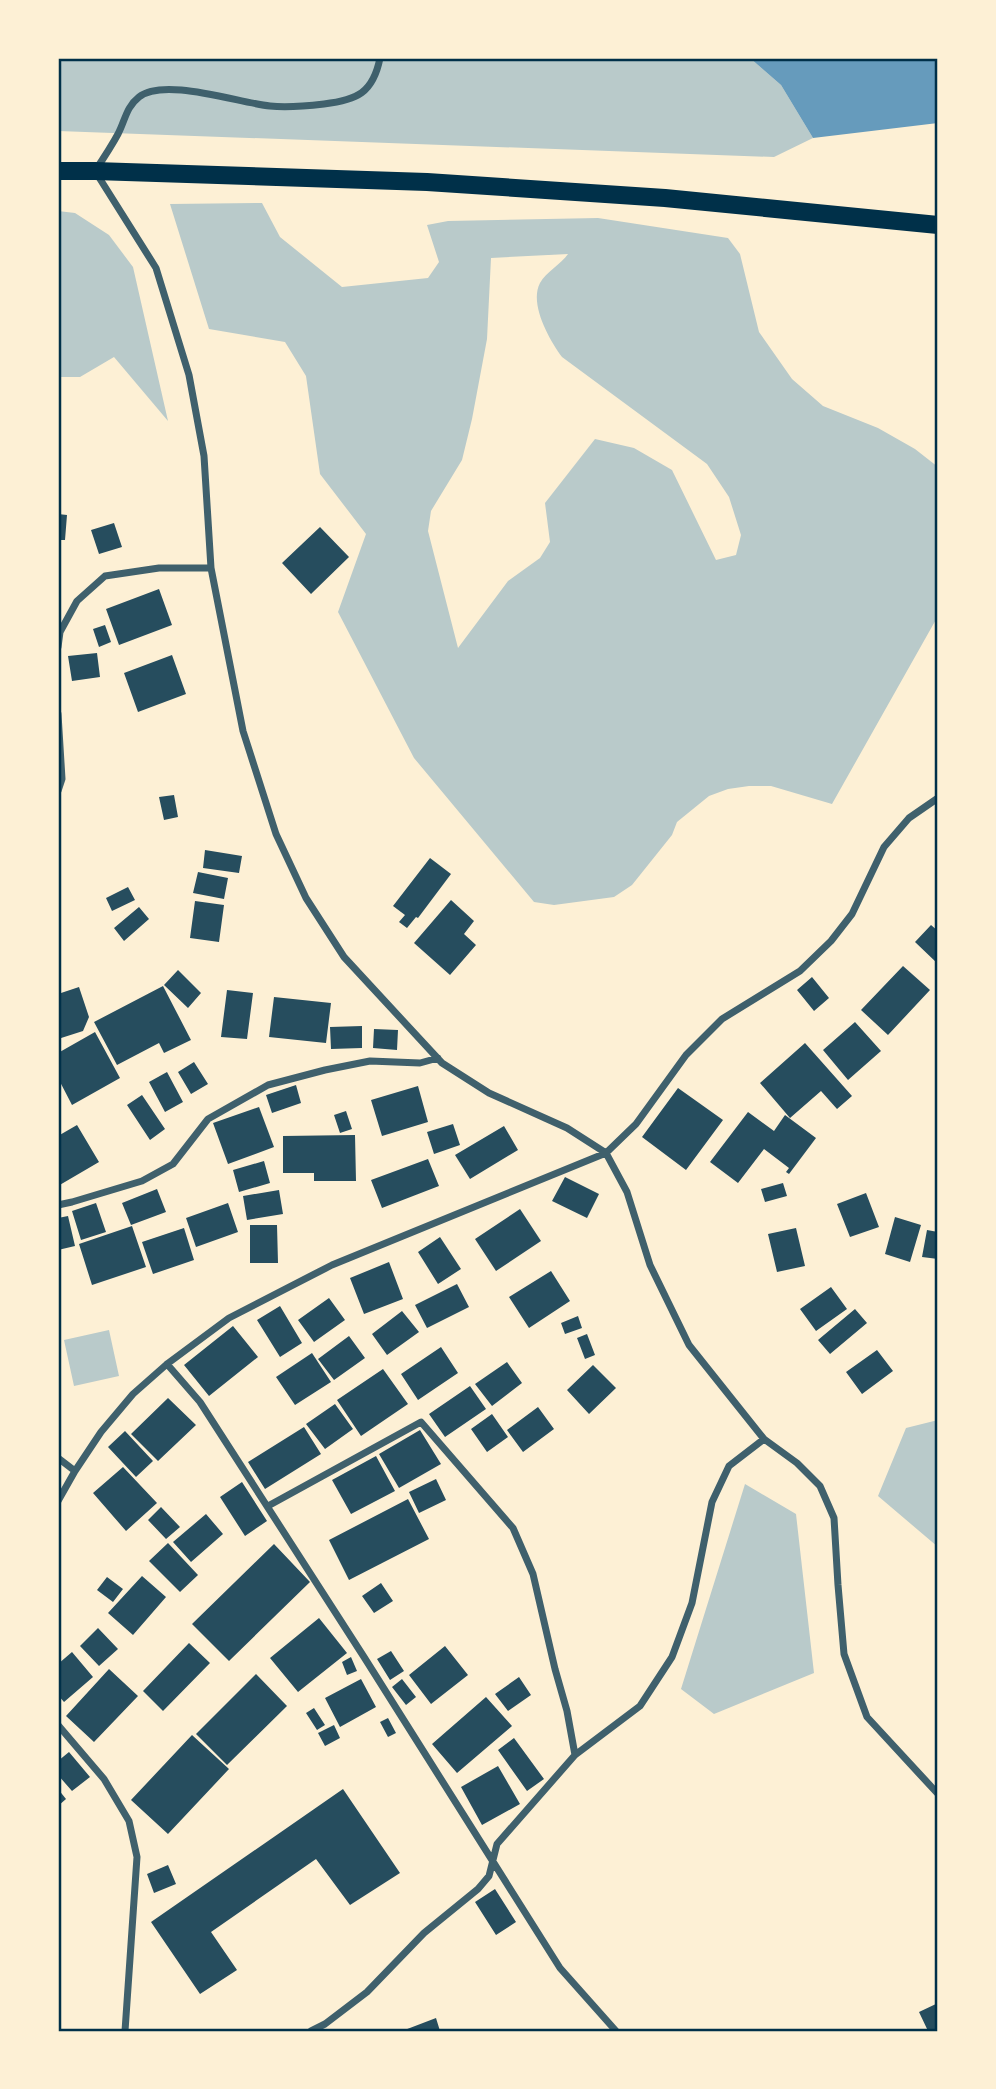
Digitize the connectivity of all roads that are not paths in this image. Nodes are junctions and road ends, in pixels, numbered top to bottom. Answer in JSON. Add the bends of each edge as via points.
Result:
{"nodes":[{"id":1,"x":380,"y":58,"type":"edge"},
{"id":2,"x":58,"y":171,"type":"edge"},
{"id":3,"x":95,"y":171,"type":"junction"},
{"id":4,"x":938,"y":225,"type":"edge"},
{"id":5,"x":211,"y":568,"type":"junction"},
{"id":6,"x":58,"y":647,"type":"edge"},
{"id":7,"x":58,"y":715,"type":"edge"},
{"id":8,"x":58,"y":791,"type":"edge"},
{"id":9,"x":938,"y":798,"type":"edge"},
{"id":10,"x":438,"y":1058,"type":"junction"},
{"id":11,"x":606,"y":1153,"type":"junction"},
{"id":12,"x":58,"y":1205,"type":"edge"},
{"id":13,"x":167,"y":1364,"type":"junction"},
{"id":14,"x":764,"y":1439,"type":"junction"},
{"id":15,"x":58,"y":1458,"type":"edge"},
{"id":16,"x":75,"y":1471,"type":"junction"},
{"id":17,"x":58,"y":1501,"type":"edge"},
{"id":18,"x":268,"y":1506,"type":"junction"},
{"id":19,"x":58,"y":1725,"type":"edge"},
{"id":20,"x":575,"y":1755,"type":"junction"},
{"id":21,"x":938,"y":1794,"type":"edge"},
{"id":22,"x":492,"y":1861,"type":"junction"},
{"id":23,"x":125,"y":2031,"type":"edge"},
{"id":24,"x":311,"y":2031,"type":"edge"},
{"id":25,"x":616,"y":2031,"type":"edge"}],
"edges":[{"from":1,"to":3,"type":"street","via":[[368,87],[349,101],[271,107],[172,88],[151,91],[128,109]]},
{"from":2,"to":3,"type":"highway"},
{"from":3,"to":4,"type":"highway","via":[[441,183],[665,198]]},
{"from":3,"to":5,"type":"street","via":[[156,268],[189,375],[204,456]]},
{"from":5,"to":6,"type":"street","via":[[159,568],[105,576],[77,601],[60,632]]},
{"from":5,"to":10,"type":"street","via":[[243,731],[276,834],[306,898],[344,957]]},
{"from":7,"to":8,"type":"street","via":[[62,779]]},
{"from":9,"to":11,"type":"street","via":[[909,818],[884,847],[852,914],[831,940],[800,971],[722,1020],[686,1055],[636,1125]]},
{"from":10,"to":11,"type":"street","via":[[489,1093],[567,1128]]},
{"from":10,"to":12,"type":"street","via":[[420,1063],[370,1061],[268,1085],[208,1119],[173,1164],[142,1181]]},
{"from":11,"to":13,"type":"street","via":[[332,1265],[229,1318]]},
{"from":11,"to":14,"type":"street","via":[[627,1192],[650,1265],[689,1345]]},
{"from":13,"to":16,"type":"street","via":[[133,1394]]},
{"from":13,"to":18,"type":"street","via":[[200,1402]]},
{"from":14,"to":20,"type":"street","via":[[729,1466],[712,1502],[692,1603],[672,1657],[640,1706]]},
{"from":14,"to":21,"type":"street","via":[[820,1486],[834,1518],[844,1654],[867,1717]]},
{"from":15,"to":16,"type":"street"},
{"from":16,"to":17,"type":"street"},
{"from":18,"to":20,"type":"street","via":[[421,1422],[513,1528],[533,1574]]},
{"from":18,"to":22,"type":"street"},
{"from":19,"to":23,"type":"street","via":[[104,1779],[129,1821],[137,1857]]},
{"from":20,"to":22,"type":"street","via":[[497,1844]]},
{"from":22,"to":24,"type":"street","via":[[489,1876],[478,1889],[424,1933],[367,1992]]},
{"from":22,"to":25,"type":"street","via":[[561,1968]]}]}
